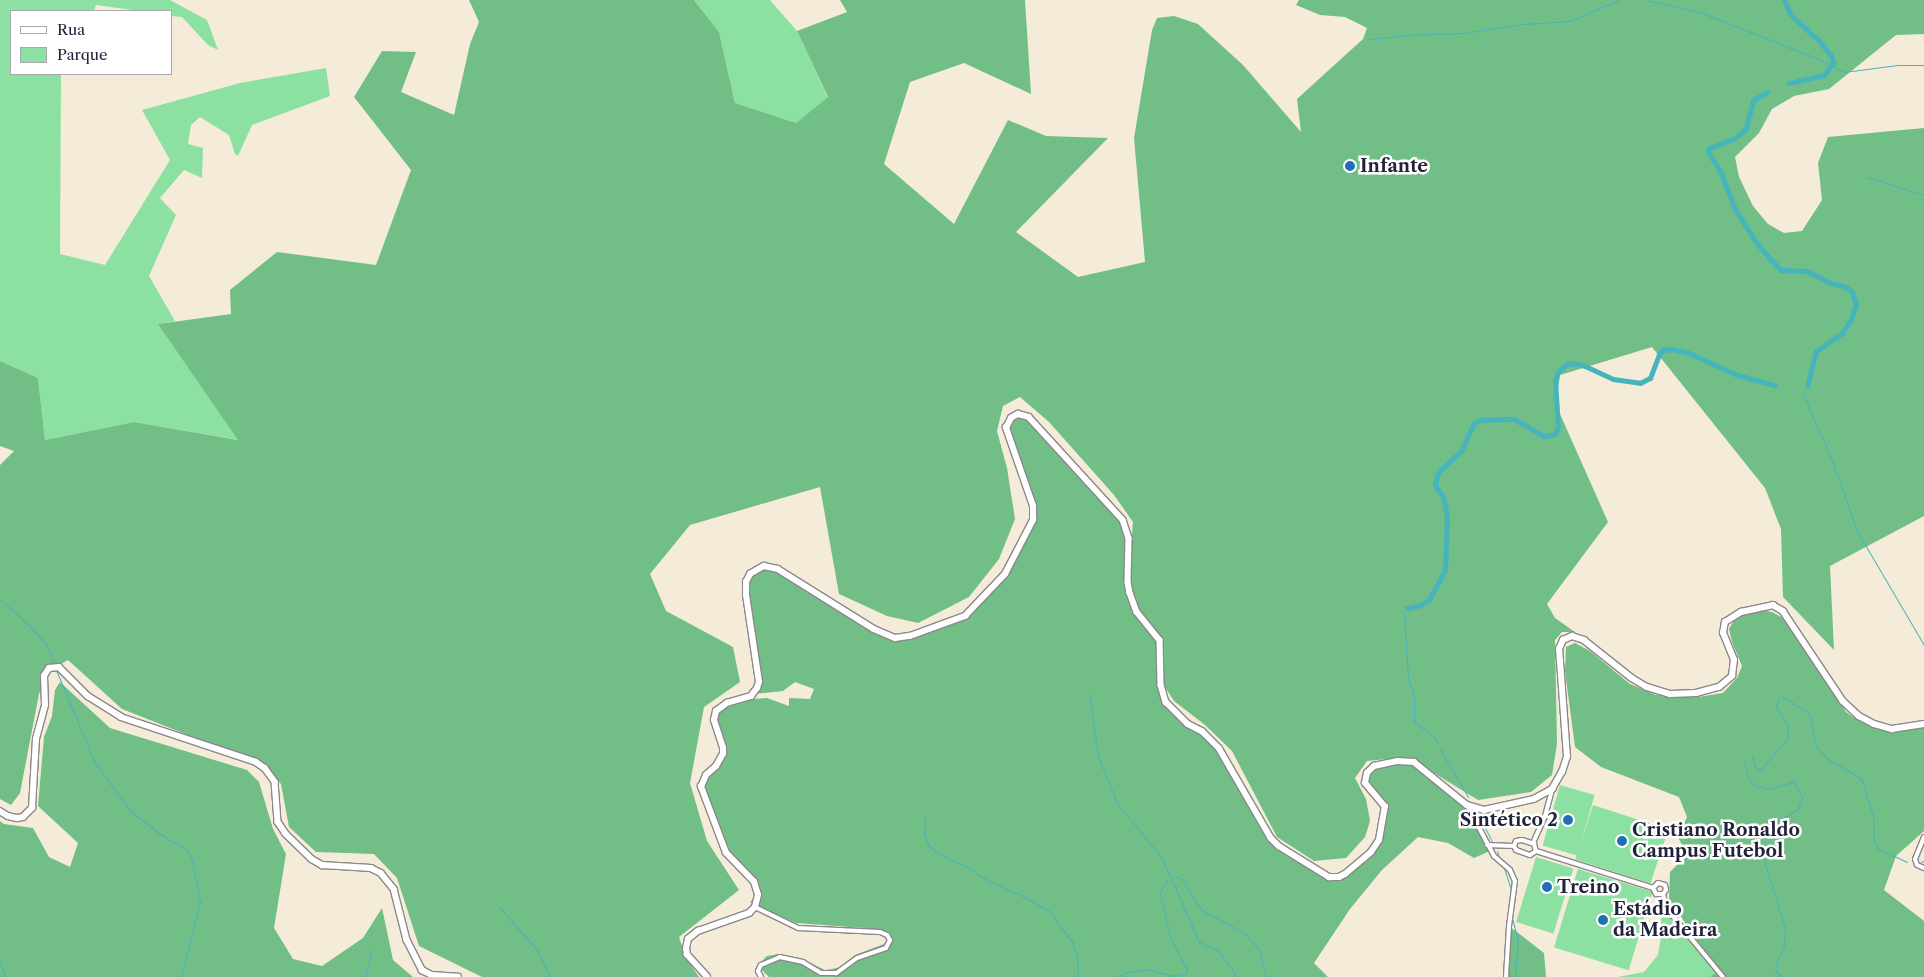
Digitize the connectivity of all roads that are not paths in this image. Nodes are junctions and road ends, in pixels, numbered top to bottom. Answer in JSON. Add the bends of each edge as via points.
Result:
{"nodes":[{"id":1,"x":1924,"y":724,"type":"edge"},
{"id":2,"x":1552,"y":789,"type":"junction"},
{"id":3,"x":1467,"y":805,"type":"junction"},
{"id":4,"x":0,"y":811,"type":"edge"},
{"id":5,"x":1924,"y":837,"type":"edge"},
{"id":6,"x":1532,"y":843,"type":"junction"},
{"id":7,"x":1487,"y":844,"type":"junction"},
{"id":8,"x":1514,"y":846,"type":"junction"},
{"id":9,"x":1536,"y":851,"type":"junction"},
{"id":10,"x":1924,"y":868,"type":"edge"},
{"id":11,"x":1654,"y":888,"type":"junction"},
{"id":12,"x":1663,"y":894,"type":"junction"},
{"id":13,"x":755,"y":907,"type":"junction"},
{"id":14,"x":458,"y":977,"type":"edge"},
{"id":15,"x":707,"y":977,"type":"edge"},
{"id":16,"x":761,"y":977,"type":"edge"},
{"id":17,"x":1506,"y":977,"type":"edge"},
{"id":18,"x":1723,"y":977,"type":"edge"}],
"edges":[{"from":1,"to":2,"type":"main road","via":[[1896,729],[1874,724],[1860,716],[1843,701],[1783,611],[1773,605],[1741,612],[1725,622],[1723,633],[1734,660],[1732,676],[1719,687],[1696,693],[1670,694],[1647,687],[1584,640],[1572,636],[1564,640],[1558,649],[1567,758]]},
{"from":2,"to":3,"type":"main road","via":[[1539,797],[1498,808],[1484,810]]},
{"from":2,"to":6,"type":"street","via":[[1545,816]]},
{"from":3,"to":7,"type":"street"},
{"from":3,"to":13,"type":"main road","via":[[1414,762],[1407,760],[1374,766],[1367,773],[1365,783],[1384,807],[1380,833],[1371,852],[1345,874],[1328,877],[1279,846],[1264,828],[1216,744],[1202,730],[1188,724],[1166,702],[1161,686],[1160,640],[1137,612],[1130,593],[1129,538],[1124,520],[1030,417],[1018,414],[1011,418],[1006,428],[1033,506],[1033,520],[1005,574],[965,616],[910,636],[894,638],[778,569],[764,566],[750,574],[746,595],[758,688],[751,696],[727,703],[716,711],[714,720],[723,754],[701,787],[726,853],[757,888]]},
{"from":4,"to":14,"type":"main road","via":[[17,818],[32,808],[36,739],[45,705],[44,676],[49,668],[59,668],[88,696],[121,717],[261,764],[274,782],[278,822],[286,834],[322,865],[371,868],[381,873],[394,890],[407,940],[422,970],[432,975]]},
{"from":5,"to":10,"type":"street","via":[[1915,859],[1917,865]]},
{"from":6,"to":8,"type":"street","via":[[1518,840]]},
{"from":6,"to":9,"type":"street"},
{"from":7,"to":8,"type":"street"},
{"from":7,"to":17,"type":"street","via":[[1494,856],[1510,870],[1515,881]]},
{"from":8,"to":9,"type":"street","via":[[1516,850],[1530,855]]},
{"from":9,"to":11,"type":"street"},
{"from":11,"to":12,"type":"street","via":[[1656,894]]},
{"from":11,"to":12,"type":"street","via":[[1658,883],[1663,884],[1666,888]]},
{"from":12,"to":18,"type":"street","via":[[1667,908]]},
{"from":13,"to":15,"type":"main road","via":[[742,916],[698,931],[688,939],[687,955]]},
{"from":13,"to":16,"type":"street","via":[[798,928],[880,932],[890,940],[886,948],[857,958],[836,973],[821,973],[803,962],[780,957],[761,965],[758,971]]}]}
